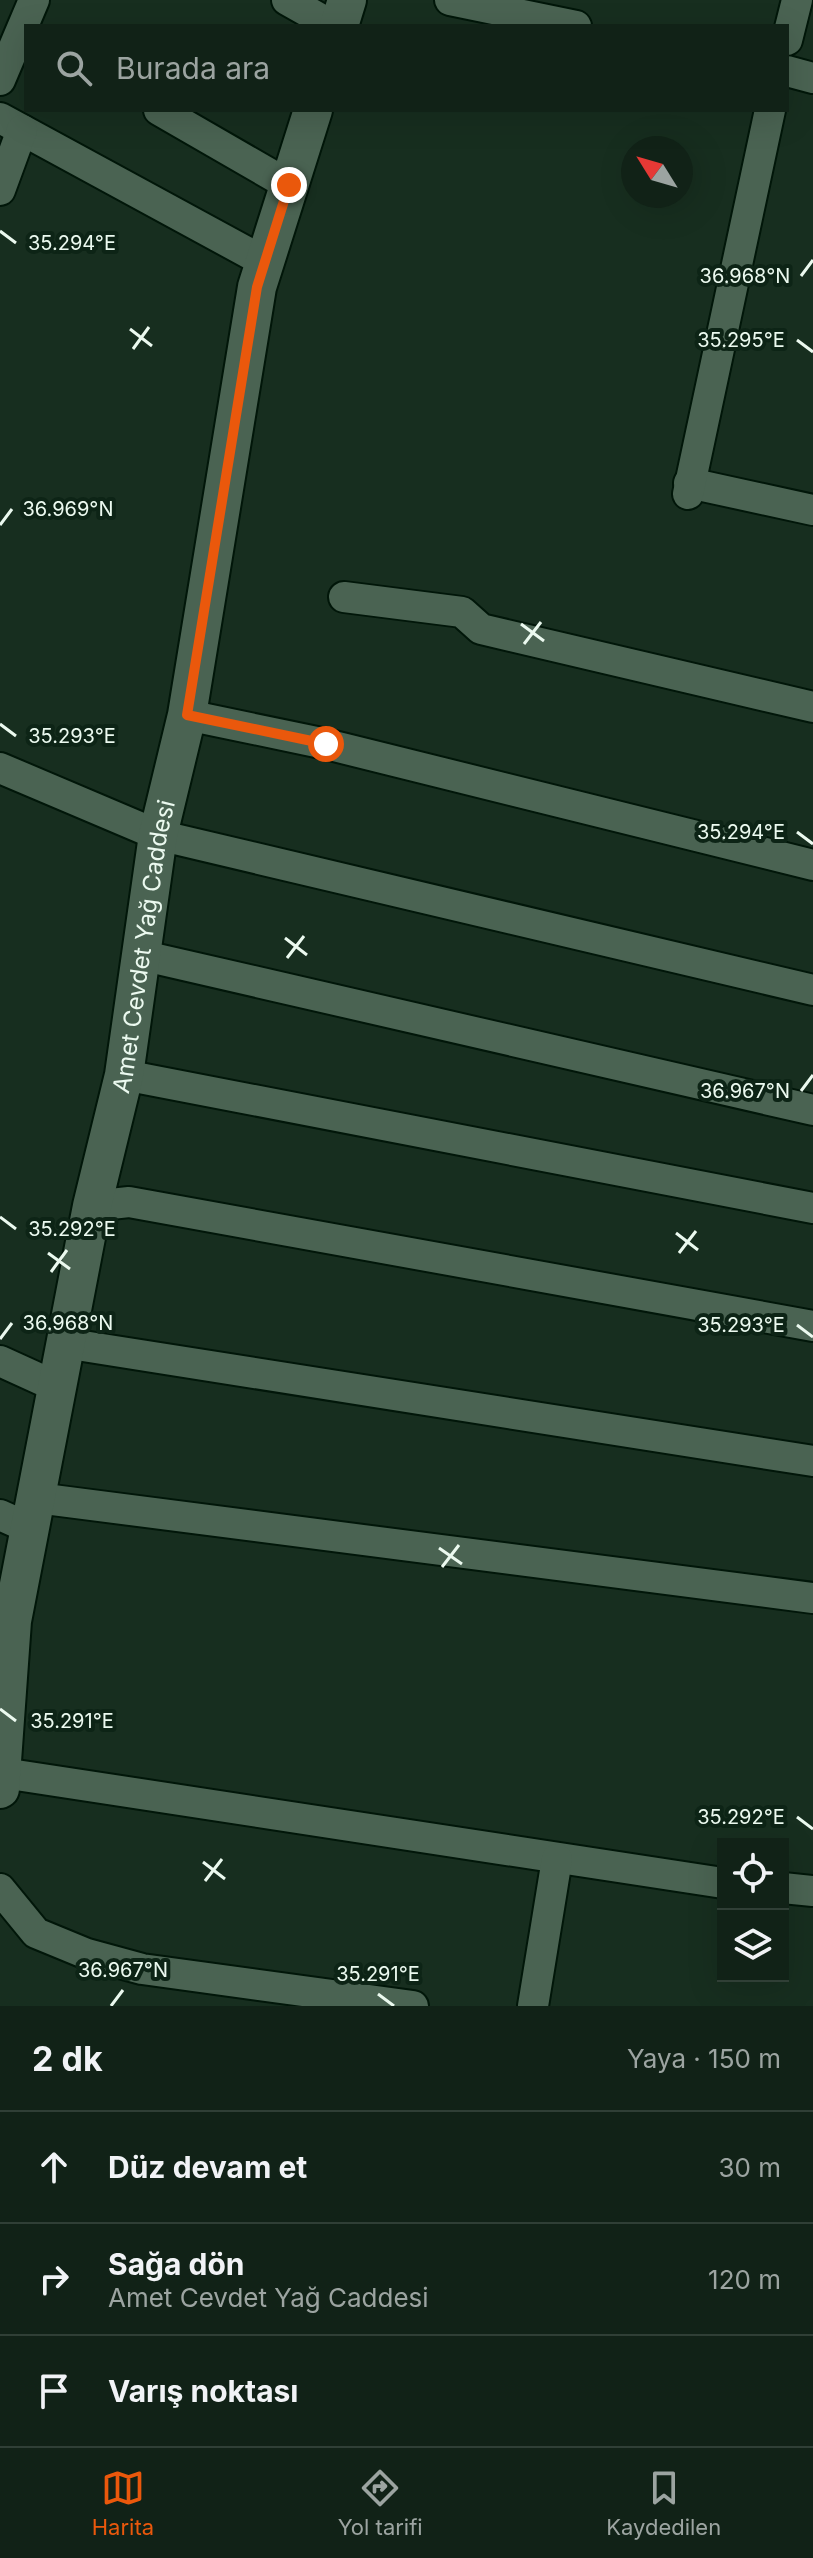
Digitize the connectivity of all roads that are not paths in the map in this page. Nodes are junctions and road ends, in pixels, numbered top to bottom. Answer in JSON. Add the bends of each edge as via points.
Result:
{"nodes":[{"id":1,"x":34,"y":0,"type":"edge"},
{"id":2,"x":287,"y":0,"type":"edge"},
{"id":3,"x":347,"y":0,"type":"edge"},
{"id":4,"x":450,"y":0,"type":"edge"},
{"id":5,"x":797,"y":0,"type":"edge"},
{"id":6,"x":329,"y":24,"type":"edge"},
{"id":7,"x":340,"y":24,"type":"edge"},
{"id":8,"x":566,"y":24,"type":"edge"},
{"id":9,"x":16,"y":28,"type":"edge"},
{"id":10,"x":789,"y":32,"type":"edge"},
{"id":11,"x":789,"y":72,"type":"edge"},
{"id":12,"x":813,"y":78,"type":"edge"},
{"id":13,"x":0,"y":80,"type":"edge"},
{"id":14,"x":162,"y":112,"type":"edge"},
{"id":15,"x":312,"y":112,"type":"edge"},
{"id":16,"x":770,"y":112,"type":"edge"},
{"id":17,"x":11,"y":124,"type":"edge"},
{"id":18,"x":289,"y":185,"type":"junction"},
{"id":19,"x":0,"y":190,"type":"edge"},
{"id":20,"x":265,"y":262,"type":"junction"},
{"id":21,"x":813,"y":510,"type":"edge"},
{"id":22,"x":344,"y":597,"type":"dead end"},
{"id":23,"x":813,"y":707,"type":"edge"},
{"id":24,"x":187,"y":715,"type":"junction"},
{"id":25,"x":0,"y":768,"type":"edge"},
{"id":26,"x":158,"y":835,"type":"junction"},
{"id":27,"x":813,"y":865,"type":"edge"},
{"id":28,"x":140,"y":955,"type":"junction"},
{"id":29,"x":813,"y":990,"type":"edge"},
{"id":30,"x":124,"y":1075,"type":"junction"},
{"id":31,"x":813,"y":1110,"type":"edge"},
{"id":32,"x":92,"y":1206,"type":"junction"},
{"id":33,"x":813,"y":1208,"type":"edge"},
{"id":34,"x":813,"y":1326,"type":"edge"},
{"id":35,"x":64,"y":1343,"type":"junction"},
{"id":36,"x":0,"y":1361,"type":"edge"},
{"id":37,"x":55,"y":1386,"type":"junction"},
{"id":38,"x":813,"y":1461,"type":"edge"},
{"id":39,"x":22,"y":1514,"type":"edge"},
{"id":40,"x":813,"y":1598,"type":"edge"},
{"id":41,"x":6,"y":1618,"type":"edge"},
{"id":42,"x":3,"y":1724,"type":"edge"},
{"id":43,"x":2,"y":1781,"type":"edge"},
{"id":44,"x":557,"y":1859,"type":"junction"},
{"id":45,"x":717,"y":1882,"type":"edge"},
{"id":46,"x":0,"y":1889,"type":"edge"},
{"id":47,"x":789,"y":1889,"type":"edge"},
{"id":48,"x":813,"y":1891,"type":"edge"},
{"id":49,"x":413,"y":2006,"type":"edge"},
{"id":50,"x":533,"y":2006,"type":"edge"}],
"edges":[{"from":1,"to":9,"type":"street"},
{"from":2,"to":6,"type":"street"},
{"from":3,"to":7,"type":"street"},
{"from":4,"to":8,"type":"street"},
{"from":5,"to":10,"type":"street"},
{"from":9,"to":13,"type":"street"},
{"from":11,"to":12,"type":"street"},
{"from":14,"to":18,"type":"street"},
{"from":15,"to":18,"type":"street","name":"Amet Cevdet Yağ Caddesi"},
{"from":16,"to":21,"type":"street","via":[[689,489]]},
{"from":17,"to":19,"type":"street"},
{"from":17,"to":20,"type":"street"},
{"from":18,"to":20,"type":"street","name":"Amet Cevdet Yağ Caddesi"},
{"from":20,"to":24,"type":"street","name":"Amet Cevdet Yağ Caddesi"},
{"from":22,"to":23,"type":"street","via":[[462,612],[481,629]]},
{"from":24,"to":26,"type":"street","name":"Amet Cevdet Yağ Caddesi"},
{"from":24,"to":27,"type":"street","via":[[326,744]]},
{"from":25,"to":26,"type":"street"},
{"from":26,"to":28,"type":"street","name":"Amet Cevdet Yağ Caddesi"},
{"from":26,"to":29,"type":"street"},
{"from":28,"to":30,"type":"street","name":"Amet Cevdet Yağ Caddesi"},
{"from":28,"to":31,"type":"street"},
{"from":30,"to":32,"type":"street","name":"Amet Cevdet Yağ Caddesi"},
{"from":30,"to":33,"type":"street"},
{"from":32,"to":34,"type":"street","via":[[129,1202]]},
{"from":32,"to":35,"type":"street","name":"Amet Cevdet Yağ Caddesi"},
{"from":35,"to":37,"type":"street","name":"Amet Cevdet Yağ Caddesi"},
{"from":35,"to":38,"type":"street"},
{"from":36,"to":37,"type":"street"},
{"from":37,"to":39,"type":"street","name":"Amet Cevdet Yağ Caddesi"},
{"from":39,"to":40,"type":"street"},
{"from":39,"to":41,"type":"street","name":"Amet Cevdet Yağ Caddesi"},
{"from":41,"to":42,"type":"street","name":"Amet Cevdet Yağ Caddesi"},
{"from":42,"to":43,"type":"street","name":"Amet Cevdet Yağ Caddesi"},
{"from":43,"to":44,"type":"street","via":[[116,1788]]},
{"from":44,"to":45,"type":"street"},
{"from":44,"to":50,"type":"street"},
{"from":46,"to":49,"type":"street","via":[[36,1933],[87,1954],[142,1969]]},
{"from":47,"to":48,"type":"street"}]}
